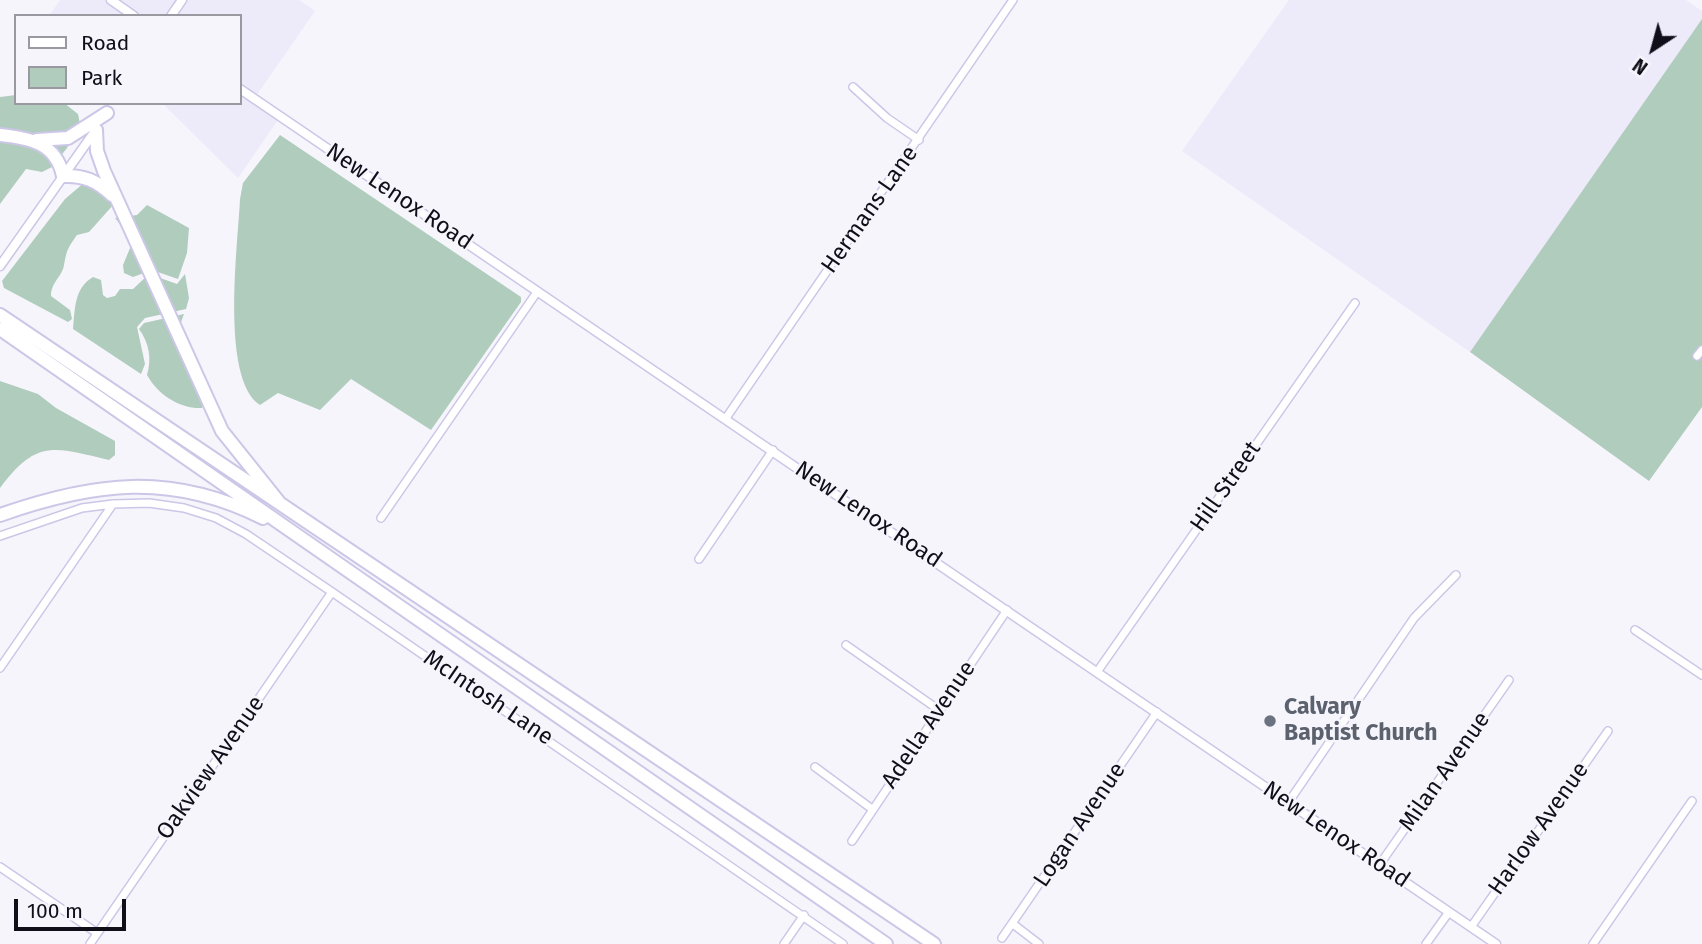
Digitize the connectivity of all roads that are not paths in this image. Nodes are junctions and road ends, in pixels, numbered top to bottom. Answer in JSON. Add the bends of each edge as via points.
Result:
{"nodes":[{"id":1,"x":111,"y":0,"type":"edge"},
{"id":2,"x":1013,"y":0,"type":"edge"},
{"id":3,"x":131,"y":14,"type":"edge"},
{"id":4,"x":853,"y":87,"type":"dead end"},
{"id":5,"x":242,"y":90,"type":"edge"},
{"id":6,"x":110,"y":108,"type":"edge"},
{"id":7,"x":96,"y":130,"type":"junction"},
{"id":8,"x":0,"y":135,"type":"edge"},
{"id":9,"x":37,"y":140,"type":"junction"},
{"id":10,"x":919,"y":141,"type":"junction"},
{"id":11,"x":63,"y":176,"type":"junction"},
{"id":12,"x":114,"y":197,"type":"junction"},
{"id":13,"x":0,"y":266,"type":"edge"},
{"id":14,"x":537,"y":292,"type":"junction"},
{"id":15,"x":1355,"y":303,"type":"dead end"},
{"id":16,"x":0,"y":315,"type":"edge"},
{"id":17,"x":0,"y":328,"type":"edge"},
{"id":18,"x":726,"y":418,"type":"junction"},
{"id":19,"x":773,"y":450,"type":"junction"},
{"id":20,"x":113,"y":504,"type":"junction"},
{"id":21,"x":282,"y":508,"type":"junction"},
{"id":22,"x":0,"y":515,"type":"edge"},
{"id":23,"x":381,"y":518,"type":"dead end"},
{"id":24,"x":0,"y":536,"type":"edge"},
{"id":25,"x":306,"y":540,"type":"junction"},
{"id":26,"x":699,"y":559,"type":"dead end"},
{"id":27,"x":1456,"y":575,"type":"dead end"},
{"id":28,"x":332,"y":592,"type":"junction"},
{"id":29,"x":1007,"y":610,"type":"junction"},
{"id":30,"x":1635,"y":630,"type":"dead end"},
{"id":31,"x":846,"y":645,"type":"dead end"},
{"id":32,"x":0,"y":668,"type":"edge"},
{"id":33,"x":1097,"y":671,"type":"junction"},
{"id":34,"x":1702,"y":675,"type":"edge"},
{"id":35,"x":1509,"y":680,"type":"dead end"},
{"id":36,"x":939,"y":710,"type":"junction"},
{"id":37,"x":1157,"y":712,"type":"junction"},
{"id":38,"x":1608,"y":731,"type":"dead end"},
{"id":39,"x":815,"y":767,"type":"dead end"},
{"id":40,"x":1692,"y":801,"type":"dead end"},
{"id":41,"x":1288,"y":803,"type":"junction"},
{"id":42,"x":872,"y":810,"type":"junction"},
{"id":43,"x":852,"y":841,"type":"dead end"},
{"id":44,"x":1380,"y":864,"type":"junction"},
{"id":45,"x":1,"y":870,"type":"edge"},
{"id":46,"x":1449,"y":912,"type":"junction"},
{"id":47,"x":804,"y":915,"type":"junction"},
{"id":48,"x":1013,"y":924,"type":"junction"},
{"id":49,"x":1471,"y":927,"type":"junction"},
{"id":50,"x":97,"y":933,"type":"junction"},
{"id":51,"x":1003,"y":938,"type":"dead end"},
{"id":52,"x":89,"y":944,"type":"edge"},
{"id":53,"x":784,"y":944,"type":"edge"},
{"id":54,"x":842,"y":944,"type":"edge"},
{"id":55,"x":886,"y":944,"type":"edge"},
{"id":56,"x":934,"y":944,"type":"edge"},
{"id":57,"x":1039,"y":944,"type":"edge"},
{"id":58,"x":1426,"y":944,"type":"edge"},
{"id":59,"x":1496,"y":944,"type":"edge"},
{"id":60,"x":1593,"y":944,"type":"edge"}],
"edges":[{"from":1,"to":3,"type":"street"},
{"from":2,"to":10,"type":"street","name":"Hermans Lane"},
{"from":4,"to":10,"type":"street"},
{"from":5,"to":14,"type":"street","name":"New Lenox Road"},
{"from":6,"to":7,"type":"street"},
{"from":6,"to":9,"type":"highway","via":[[68,138]]},
{"from":7,"to":11,"type":"street"},
{"from":7,"to":12,"type":"highway","via":[[100,161]]},
{"from":8,"to":9,"type":"highway"},
{"from":9,"to":11,"type":"highway","via":[[56,158]]},
{"from":10,"to":18,"type":"street","name":"Hermans Lane"},
{"from":11,"to":12,"type":"highway","via":[[94,181]]},
{"from":11,"to":13,"type":"street"},
{"from":12,"to":21,"type":"highway","via":[[222,431]]},
{"from":14,"to":18,"type":"street","name":"New Lenox Road"},
{"from":14,"to":23,"type":"street"},
{"from":15,"to":33,"type":"street","name":"Hill Street"},
{"from":16,"to":21,"type":"highway"},
{"from":17,"to":25,"type":"highway"},
{"from":18,"to":19,"type":"street","name":"New Lenox Road"},
{"from":19,"to":26,"type":"street"},
{"from":19,"to":29,"type":"street","name":"New Lenox Road"},
{"from":20,"to":24,"type":"street","name":"McIntosh Lane","via":[[82,508]]},
{"from":20,"to":28,"type":"street","name":"McIntosh Lane","via":[[161,505],[216,518]]},
{"from":20,"to":32,"type":"street"},
{"from":21,"to":56,"type":"highway"},
{"from":22,"to":25,"type":"highway","via":[[77,491],[138,485],[233,503]]},
{"from":25,"to":55,"type":"highway"},
{"from":27,"to":41,"type":"street","via":[[1414,618]]},
{"from":28,"to":47,"type":"street","name":"McIntosh Lane"},
{"from":28,"to":50,"type":"street","name":"Oakview Avenue"},
{"from":29,"to":33,"type":"street","name":"New Lenox Road"},
{"from":29,"to":36,"type":"street","name":"Adella Avenue"},
{"from":30,"to":34,"type":"street"},
{"from":31,"to":36,"type":"street"},
{"from":33,"to":37,"type":"street","name":"New Lenox Road"},
{"from":35,"to":44,"type":"street","name":"Milan Avenue"},
{"from":36,"to":42,"type":"street","name":"Adella Avenue"},
{"from":37,"to":41,"type":"street","name":"New Lenox Road"},
{"from":37,"to":48,"type":"street","name":"Logan Avenue"},
{"from":38,"to":49,"type":"street","name":"Harlow Avenue"},
{"from":39,"to":42,"type":"street"},
{"from":40,"to":60,"type":"street"},
{"from":41,"to":44,"type":"street","name":"New Lenox Road"},
{"from":42,"to":43,"type":"street","name":"Adella Avenue"},
{"from":44,"to":46,"type":"street","name":"New Lenox Road"},
{"from":45,"to":50,"type":"street"},
{"from":46,"to":49,"type":"street","name":"New Lenox Road"},
{"from":46,"to":58,"type":"street"},
{"from":47,"to":53,"type":"street"},
{"from":47,"to":54,"type":"street","name":"McIntosh Lane"},
{"from":48,"to":51,"type":"street","name":"Logan Avenue"},
{"from":48,"to":57,"type":"street"},
{"from":49,"to":59,"type":"street","name":"New Lenox Road"},
{"from":50,"to":52,"type":"street","name":"Oakview Avenue"}]}
